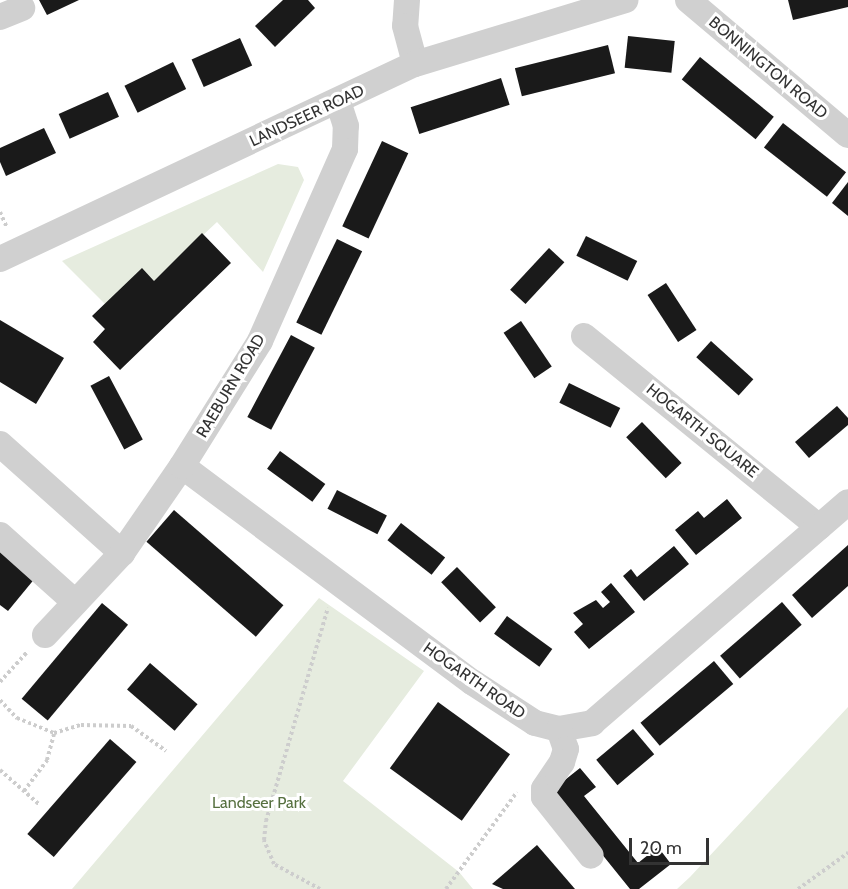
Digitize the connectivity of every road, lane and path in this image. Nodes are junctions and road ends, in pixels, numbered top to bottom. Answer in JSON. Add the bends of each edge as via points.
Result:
{"nodes":[{"id":1,"x":407,"y":0,"type":"edge"},
{"id":2,"x":625,"y":0,"type":"edge"},
{"id":3,"x":688,"y":0,"type":"edge"},
{"id":4,"x":415,"y":64,"type":"junction"},
{"id":5,"x":338,"y":102,"type":"junction"},
{"id":6,"x":848,"y":135,"type":"edge"},
{"id":7,"x":0,"y":259,"type":"edge"},
{"id":8,"x":584,"y":336,"type":"dead end"},
{"id":9,"x":0,"y":444,"type":"edge"},
{"id":10,"x":182,"y":466,"type":"junction"},
{"id":11,"x":848,"y":502,"type":"edge"},
{"id":12,"x":819,"y":527,"type":"junction"},
{"id":13,"x":0,"y":535,"type":"edge"},
{"id":14,"x":122,"y":553,"type":"junction"},
{"id":15,"x":337,"y":581,"type":"junction"},
{"id":16,"x":75,"y":602,"type":"junction"},
{"id":17,"x":45,"y":635,"type":"joint"},
{"id":18,"x":0,"y":682,"type":"edge"},
{"id":19,"x":0,"y":700,"type":"edge"},
{"id":20,"x":559,"y":729,"type":"junction"},
{"id":21,"x":54,"y":733,"type":"junction"},
{"id":22,"x":166,"y":751,"type":"dead end"},
{"id":23,"x":0,"y":770,"type":"edge"},
{"id":24,"x":519,"y":789,"type":"dead end"},
{"id":25,"x":24,"y":790,"type":"junction"},
{"id":26,"x":40,"y":805,"type":"dead end"},
{"id":27,"x":848,"y":854,"type":"edge"},
{"id":28,"x":591,"y":856,"type":"dead end"},
{"id":29,"x":320,"y":889,"type":"edge"},
{"id":30,"x":446,"y":889,"type":"edge"},
{"id":31,"x":798,"y":889,"type":"edge"}],
"edges":[{"from":1,"to":4,"type":"street","via":[[405,26]]},
{"from":2,"to":4,"type":"street","name":"LANDSEER ROAD"},
{"from":3,"to":6,"type":"street","name":"BONNINGTON ROAD"},
{"from":4,"to":5,"type":"street","name":"LANDSEER ROAD"},
{"from":5,"to":7,"type":"street","name":"LANDSEER ROAD"},
{"from":5,"to":10,"type":"street","name":"RAEBURN ROAD","via":[[346,126],[345,149],[260,341]]},
{"from":8,"to":12,"type":"street","name":"HOGARTH SQUARE"},
{"from":9,"to":14,"type":"street"},
{"from":10,"to":14,"type":"street","name":"RAEBURN ROAD"},
{"from":10,"to":15,"type":"street","name":"HOGARTH ROAD"},
{"from":11,"to":12,"type":"street","name":"HOGARTH ROAD"},
{"from":12,"to":20,"type":"street","name":"HOGARTH ROAD","via":[[592,723]]},
{"from":13,"to":16,"type":"street"},
{"from":14,"to":16,"type":"street","name":"RAEBURN ROAD"},
{"from":15,"to":20,"type":"street","name":"HOGARTH ROAD","via":[[481,688],[535,723]]},
{"from":15,"to":29,"type":"path","via":[[266,821],[264,840],[274,864]]},
{"from":16,"to":17,"type":"street","name":"RAEBURN ROAD"},
{"from":17,"to":18,"type":"path"},
{"from":19,"to":21,"type":"path","via":[[16,718]]},
{"from":20,"to":28,"type":"street","via":[[566,749],[544,789],[544,797]]},
{"from":21,"to":22,"type":"path","via":[[81,725],[131,726]]},
{"from":21,"to":25,"type":"path","via":[[47,760]]},
{"from":23,"to":25,"type":"path"},
{"from":24,"to":30,"type":"path"},
{"from":25,"to":26,"type":"path"},
{"from":27,"to":31,"type":"path"}]}
